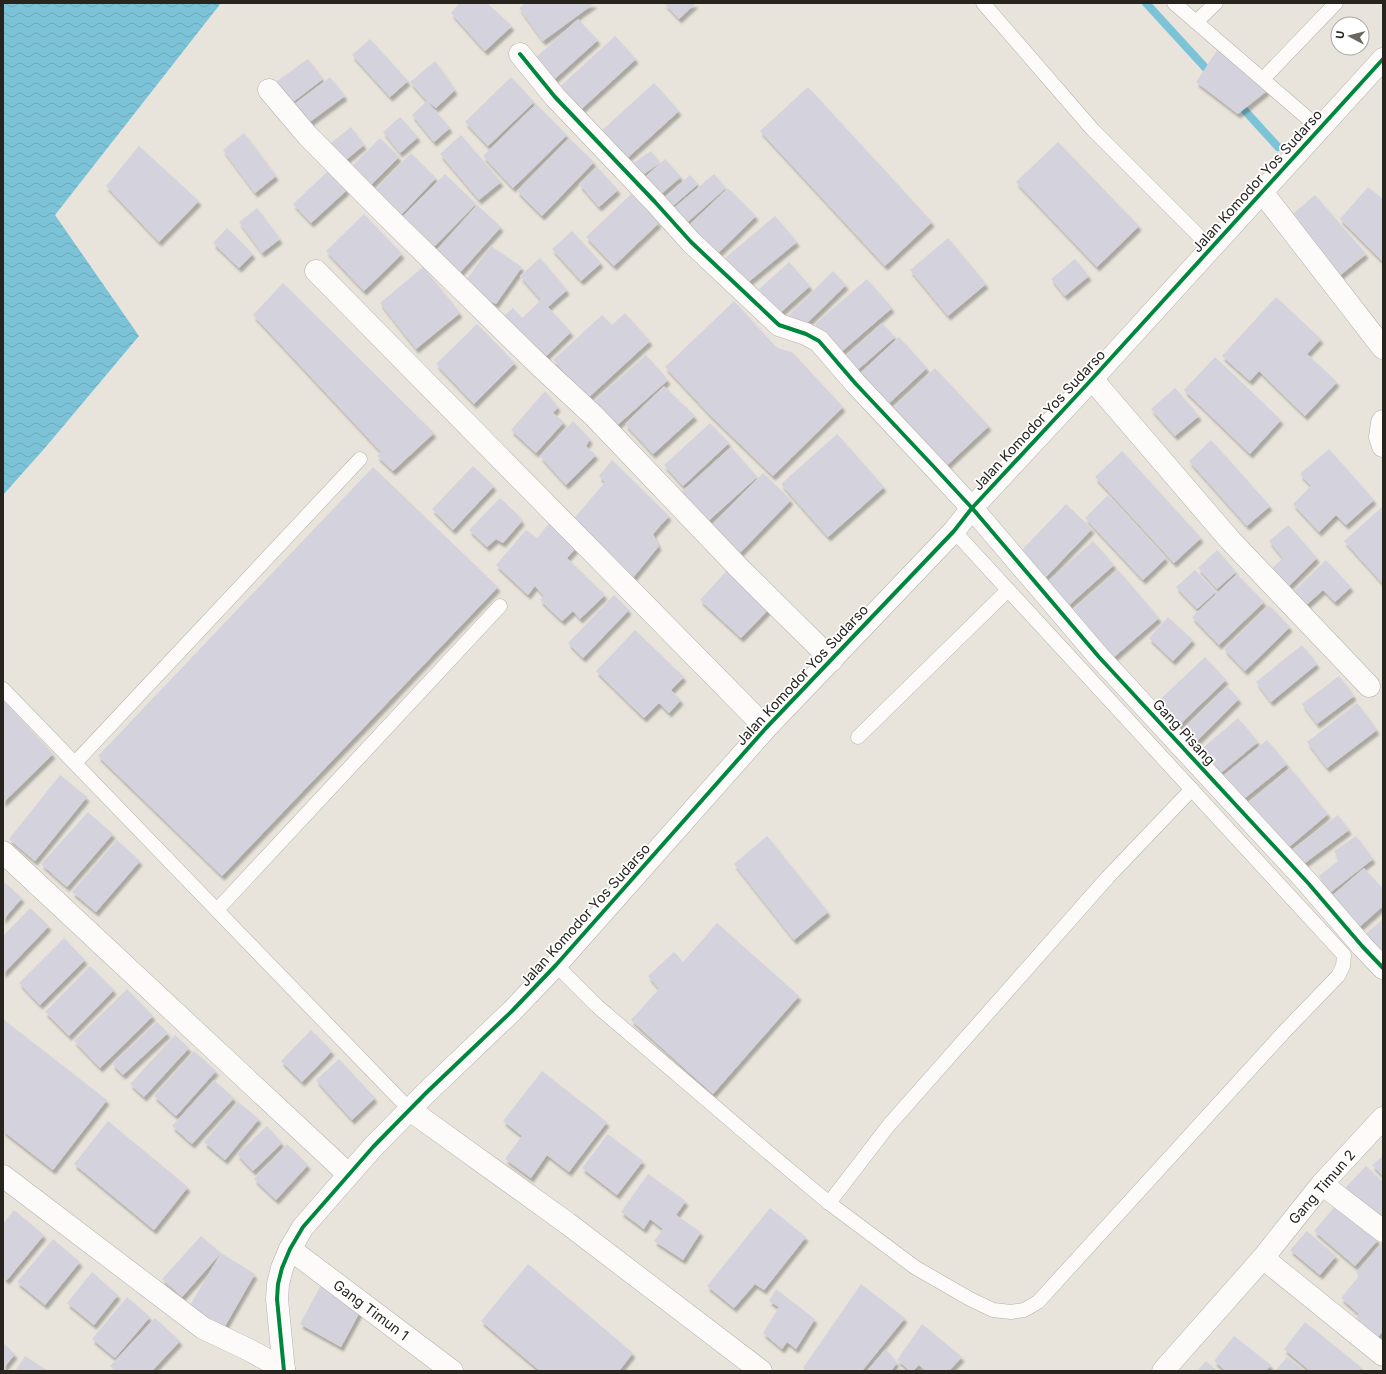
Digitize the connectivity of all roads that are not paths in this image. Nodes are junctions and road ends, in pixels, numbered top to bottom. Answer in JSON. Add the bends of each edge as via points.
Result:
{"nodes":[{"id":1,"x":983,"y":3,"type":"edge"},
{"id":2,"x":1174,"y":3,"type":"edge"},
{"id":3,"x":1216,"y":3,"type":"edge"},
{"id":4,"x":1336,"y":3,"type":"edge"},
{"id":5,"x":1196,"y":22,"type":"junction"},
{"id":6,"x":520,"y":54,"type":"dead end"},
{"id":7,"x":1383,"y":59,"type":"edge"},
{"id":8,"x":1263,"y":79,"type":"junction"},
{"id":9,"x":269,"y":90,"type":"dead end"},
{"id":10,"x":1319,"y":128,"type":"junction"},
{"id":11,"x":1262,"y":192,"type":"junction"},
{"id":12,"x":1211,"y":248,"type":"junction"},
{"id":13,"x":316,"y":271,"type":"dead end"},
{"id":14,"x":1383,"y":348,"type":"edge"},
{"id":15,"x":1092,"y":379,"type":"junction"},
{"id":16,"x":1383,"y":421,"type":"edge"},
{"id":17,"x":1383,"y":446,"type":"edge"},
{"id":18,"x":360,"y":458,"type":"dead end"},
{"id":19,"x":972,"y":508,"type":"junction"},
{"id":20,"x":954,"y":532,"type":"junction"},
{"id":21,"x":1008,"y":590,"type":"junction"},
{"id":22,"x":500,"y":606,"type":"dead end"},
{"id":23,"x":832,"y":660,"type":"junction"},
{"id":24,"x":1369,"y":686,"type":"dead end"},
{"id":25,"x":3,"y":689,"type":"edge"},
{"id":26,"x":766,"y":728,"type":"junction"},
{"id":27,"x":858,"y":737,"type":"dead end"},
{"id":28,"x":75,"y":763,"type":"junction"},
{"id":29,"x":1192,"y":789,"type":"junction"},
{"id":30,"x":3,"y":852,"type":"edge"},
{"id":31,"x":217,"y":910,"type":"junction"},
{"id":32,"x":558,"y":968,"type":"junction"},
{"id":33,"x":1383,"y":968,"type":"edge"},
{"id":34,"x":410,"y":1110,"type":"junction"},
{"id":35,"x":1383,"y":1118,"type":"edge"},
{"id":36,"x":348,"y":1174,"type":"junction"},
{"id":37,"x":3,"y":1176,"type":"edge"},
{"id":38,"x":1322,"y":1184,"type":"junction"},
{"id":39,"x":829,"y":1203,"type":"junction"},
{"id":40,"x":1383,"y":1231,"type":"edge"},
{"id":41,"x":290,"y":1249,"type":"junction"},
{"id":42,"x":1263,"y":1258,"type":"junction"},
{"id":43,"x":1383,"y":1355,"type":"edge"},
{"id":44,"x":284,"y":1370,"type":"edge"},
{"id":45,"x":452,"y":1371,"type":"edge"},
{"id":46,"x":761,"y":1371,"type":"edge"},
{"id":47,"x":1163,"y":1371,"type":"edge"}],
"edges":[{"from":1,"to":12,"type":"lane","via":[[1093,130]]},
{"from":2,"to":5,"type":"lane"},
{"from":3,"to":5,"type":"lane"},
{"from":4,"to":8,"type":"lane"},
{"from":5,"to":8,"type":"lane"},
{"from":6,"to":19,"type":"street","name":"Gang Pisang","via":[[555,96],[691,242],[779,325],[819,341]]},
{"from":7,"to":10,"type":"street","name":"Jalan Komodor Yos Sudarso"},
{"from":8,"to":10,"type":"lane"},
{"from":9,"to":23,"type":"street","via":[[307,135],[383,212],[538,365],[594,416],[740,569]]},
{"from":10,"to":11,"type":"street","name":"Jalan Komodor Yos Sudarso"},
{"from":11,"to":12,"type":"street","name":"Jalan Komodor Yos Sudarso"},
{"from":11,"to":14,"type":"street"},
{"from":12,"to":15,"type":"street","name":"Jalan Komodor Yos Sudarso"},
{"from":13,"to":26,"type":"street"},
{"from":15,"to":19,"type":"street","name":"Jalan Komodor Yos Sudarso"},
{"from":15,"to":24,"type":"street","via":[[1230,540]]},
{"from":16,"to":17,"type":"street","via":[[1380,437]]},
{"from":18,"to":28,"type":"lane"},
{"from":19,"to":20,"type":"street","name":"Jalan Komodor Yos Sudarso"},
{"from":19,"to":33,"type":"street","name":"Gang Pisang","via":[[1099,657],[1293,866]]},
{"from":20,"to":21,"type":"lane"},
{"from":20,"to":23,"type":"street","name":"Jalan Komodor Yos Sudarso"},
{"from":21,"to":27,"type":"lane"},
{"from":21,"to":29,"type":"lane"},
{"from":22,"to":31,"type":"lane"},
{"from":23,"to":26,"type":"street","name":"Jalan Komodor Yos Sudarso"},
{"from":25,"to":28,"type":"lane"},
{"from":26,"to":32,"type":"street","name":"Jalan Komodor Yos Sudarso"},
{"from":28,"to":31,"type":"lane"},
{"from":29,"to":39,"type":"lane","via":[[1108,877],[898,1114]]},
{"from":29,"to":39,"type":"lane","via":[[1344,955],[1343,966],[1338,976],[1038,1302],[1024,1310],[993,1310],[970,1300],[916,1268]]},
{"from":30,"to":36,"type":"street"},
{"from":31,"to":34,"type":"lane"},
{"from":32,"to":34,"type":"street","name":"Jalan Komodor Yos Sudarso"},
{"from":32,"to":39,"type":"lane","via":[[597,1006]]},
{"from":34,"to":36,"type":"street","name":"Jalan Komodor Yos Sudarso"},
{"from":34,"to":46,"type":"street","via":[[567,1223]]},
{"from":35,"to":38,"type":"street","name":"Gang Timun 2"},
{"from":36,"to":41,"type":"street","name":"Jalan Komodor Yos Sudarso","via":[[303,1227]]},
{"from":37,"to":44,"type":"street","via":[[203,1328]]},
{"from":38,"to":40,"type":"street"},
{"from":38,"to":42,"type":"street","name":"Gang Timun 2"},
{"from":41,"to":44,"type":"street","name":"Jalan Komodor Yos Sudarso","via":[[282,1268],[277,1298]]},
{"from":41,"to":45,"type":"street","name":"Gang Timun 1"},
{"from":42,"to":43,"type":"street"},
{"from":42,"to":47,"type":"street","name":"Gang Timun 2"}]}
